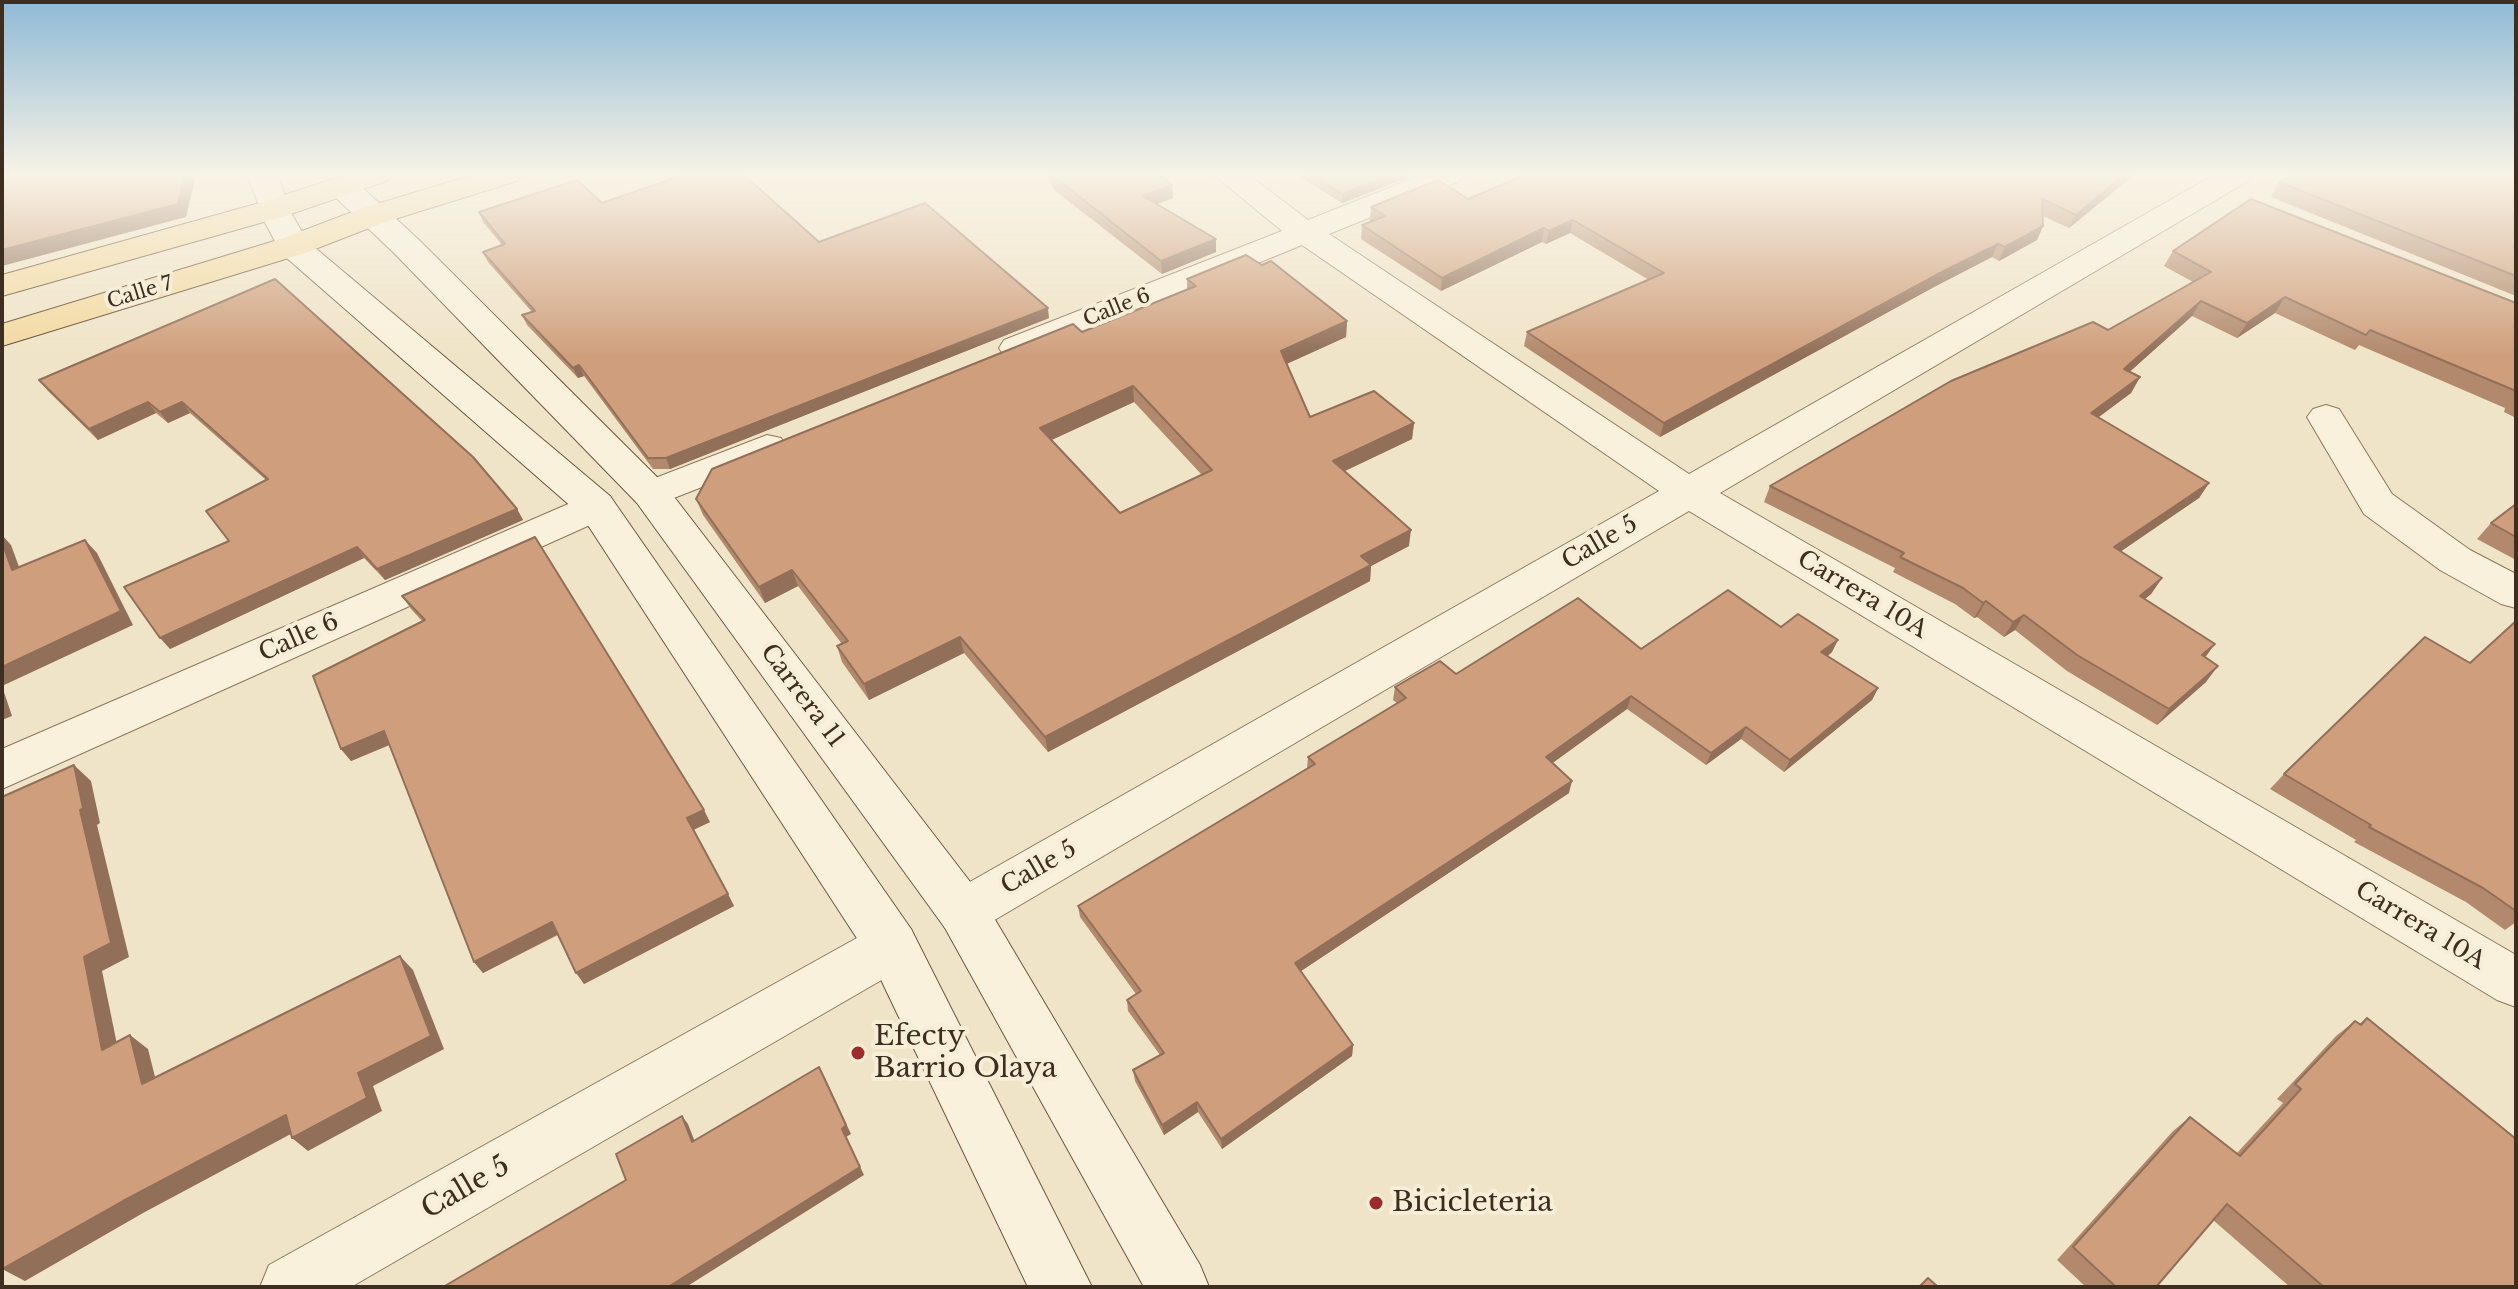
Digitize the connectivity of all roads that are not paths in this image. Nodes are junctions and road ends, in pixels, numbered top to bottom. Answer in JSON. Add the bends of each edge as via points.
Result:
{"nodes":[{"id":1,"x":182,"y":235,"type":"edge"},
{"id":2,"x":287,"y":235,"type":"edge"},
{"id":3,"x":321,"y":235,"type":"edge"},
{"id":4,"x":393,"y":235,"type":"edge"},
{"id":5,"x":1300,"y":235,"type":"edge"},
{"id":6,"x":1308,"y":235,"type":"edge"},
{"id":7,"x":2132,"y":235,"type":"edge"},
{"id":8,"x":293,"y":246,"type":"junction"},
{"id":9,"x":2,"y":286,"type":"edge"},
{"id":10,"x":2,"y":335,"type":"edge"},
{"id":11,"x":985,"y":361,"type":"edge"},
{"id":12,"x":2326,"y":417,"type":"dead end"},
{"id":13,"x":796,"y":436,"type":"edge"},
{"id":14,"x":1688,"y":492,"type":"junction"},
{"id":15,"x":651,"y":494,"type":"junction"},
{"id":16,"x":596,"y":506,"type":"junction"},
{"id":17,"x":2516,"y":593,"type":"edge"},
{"id":18,"x":2,"y":770,"type":"edge"},
{"id":19,"x":963,"y":912,"type":"junction"},
{"id":20,"x":892,"y":946,"type":"junction"},
{"id":21,"x":2516,"y":983,"type":"edge"},
{"id":22,"x":291,"y":1287,"type":"edge"},
{"id":23,"x":1061,"y":1287,"type":"edge"},
{"id":24,"x":1178,"y":1287,"type":"edge"}],
"edges":[{"from":1,"to":9,"type":"main road","name":"Calle 7"},
{"from":2,"to":8,"type":"street"},
{"from":3,"to":8,"type":"main road","name":"Calle 7"},
{"from":4,"to":15,"type":"street","name":"Carrera 11"},
{"from":5,"to":11,"type":"street","name":"Calle 6"},
{"from":6,"to":14,"type":"street","name":"Carrera 10A"},
{"from":7,"to":14,"type":"street","name":"Calle 5"},
{"from":8,"to":10,"type":"main road","name":"Calle 7"},
{"from":8,"to":16,"type":"street"},
{"from":12,"to":17,"type":"street","via":[[2378,504],[2455,560]]},
{"from":13,"to":15,"type":"street"},
{"from":14,"to":19,"type":"street","name":"Calle 5"},
{"from":14,"to":21,"type":"street","name":"Carrera 10A"},
{"from":15,"to":19,"type":"street","name":"Carrera 11"},
{"from":16,"to":18,"type":"street","name":"Calle 6"},
{"from":16,"to":20,"type":"street"},
{"from":19,"to":24,"type":"street","name":"Carrera 11"},
{"from":20,"to":22,"type":"street","name":"Calle 5"},
{"from":20,"to":23,"type":"street"}]}
